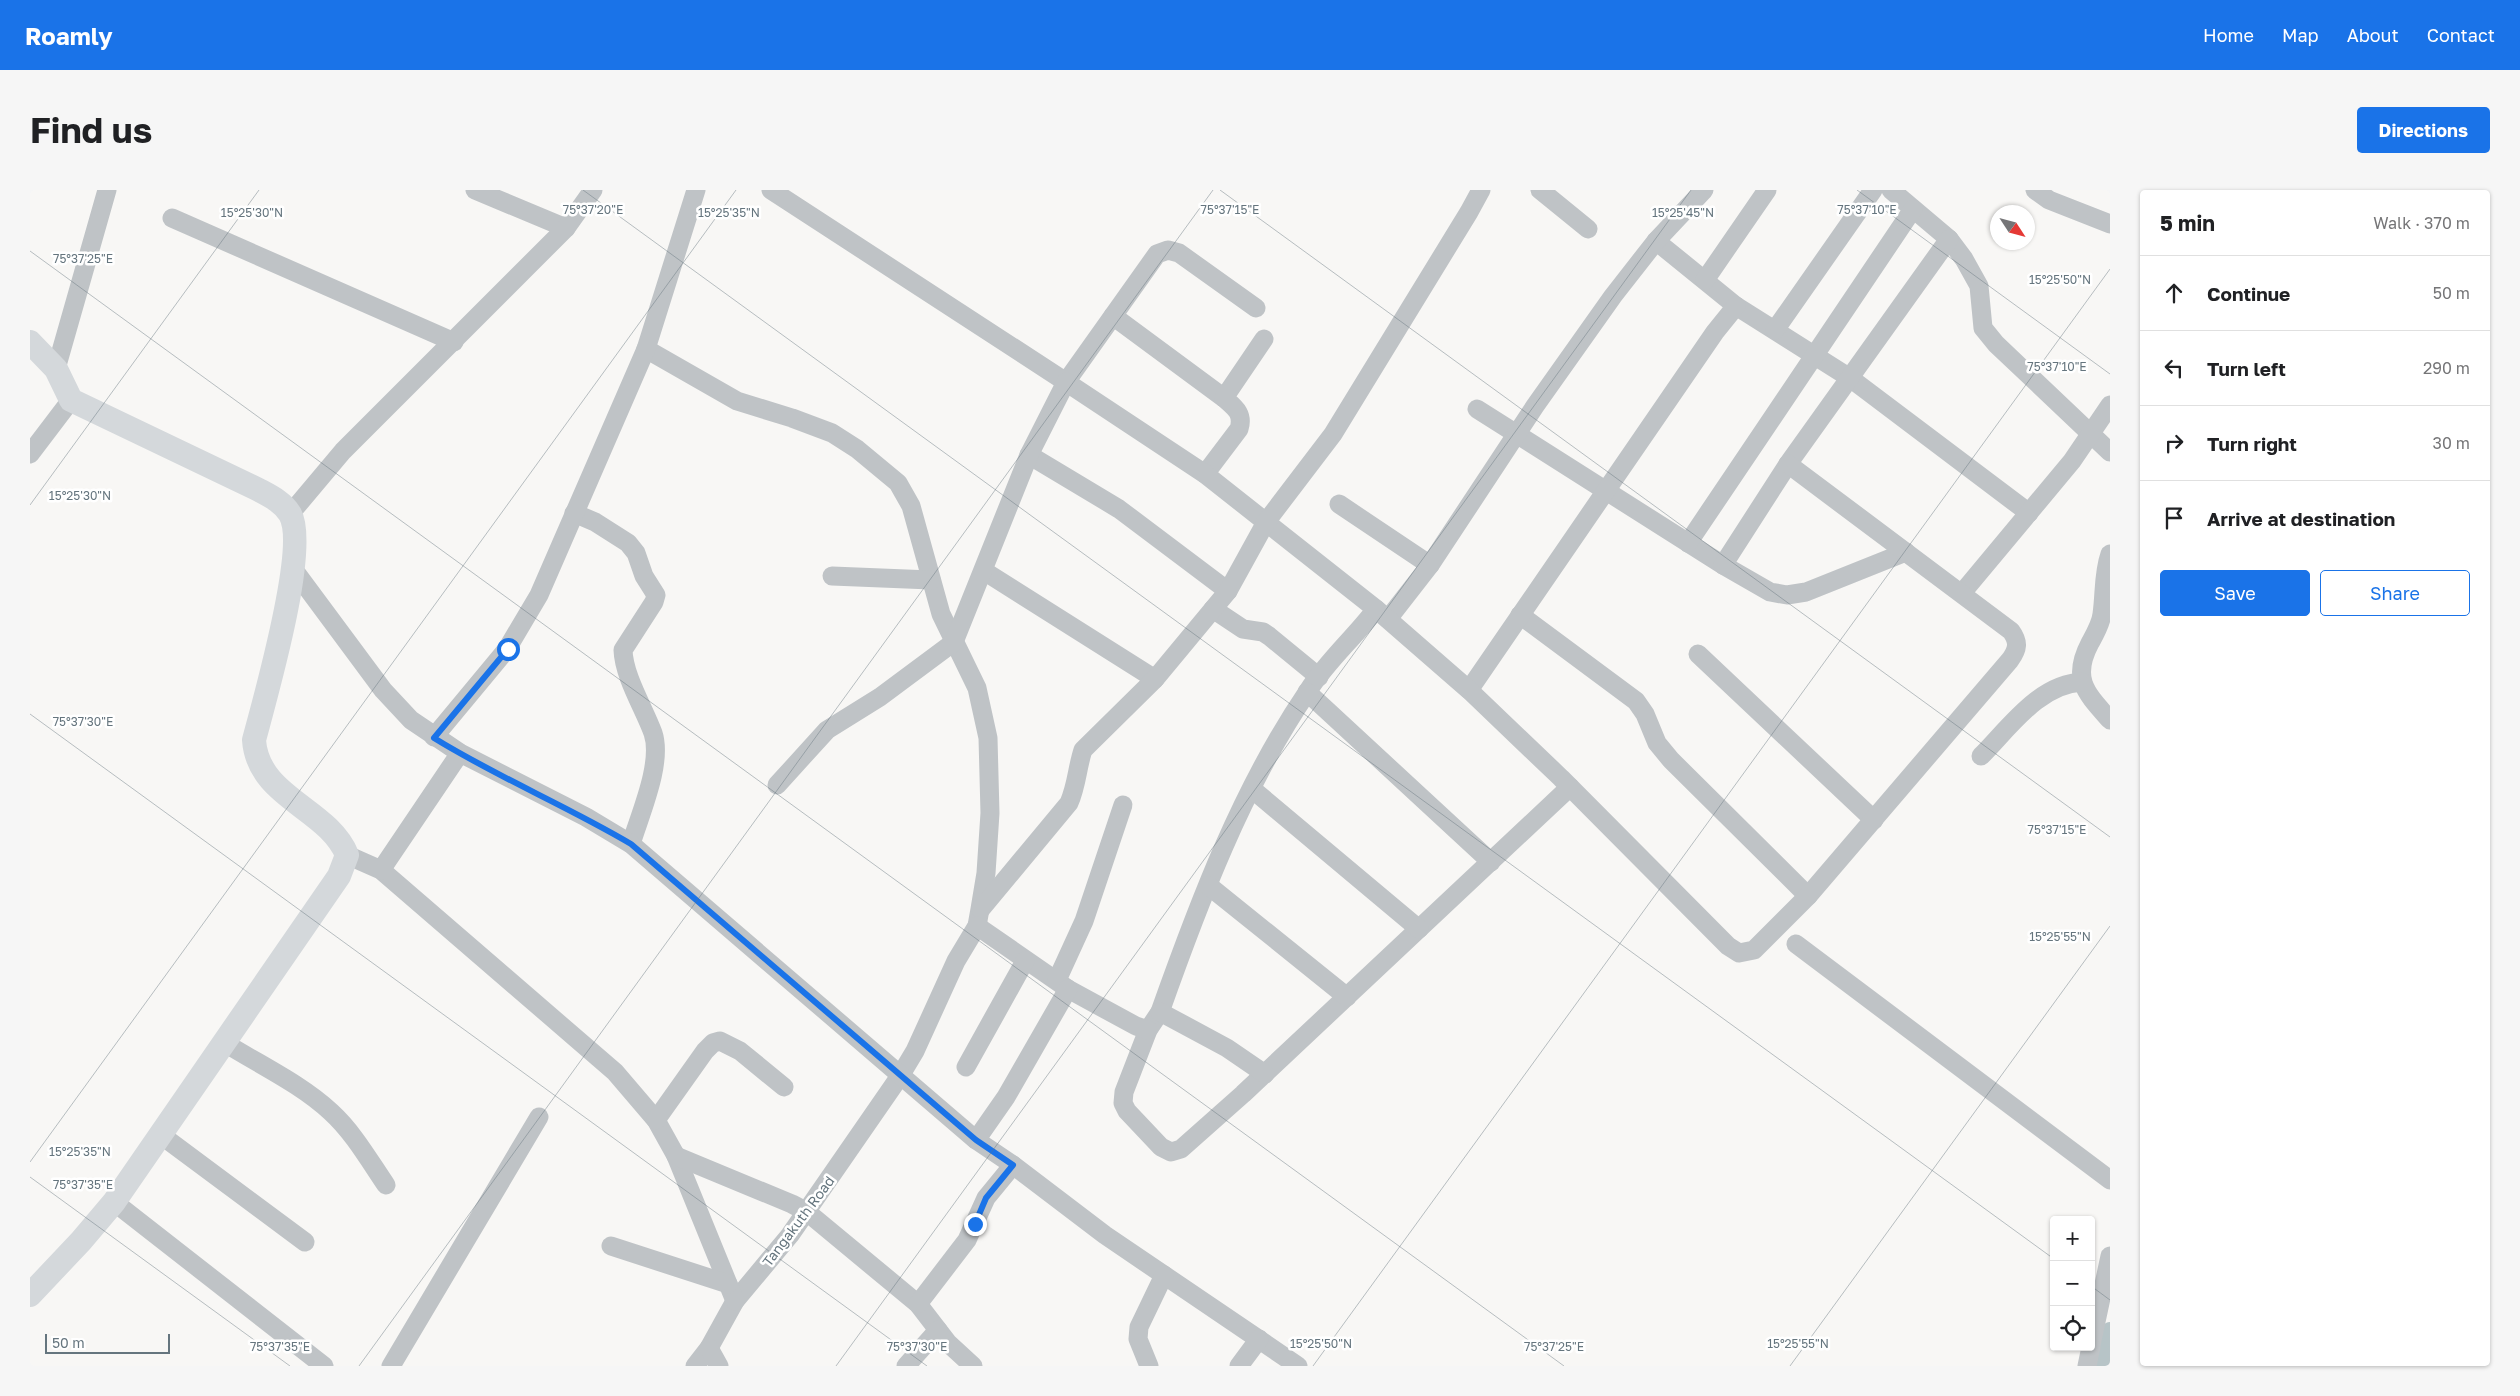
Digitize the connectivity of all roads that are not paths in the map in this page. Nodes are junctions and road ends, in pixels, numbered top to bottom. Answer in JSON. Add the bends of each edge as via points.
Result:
{"nodes":[{"id":1,"x":108,"y":190,"type":"edge"},
{"id":2,"x":475,"y":190,"type":"edge"},
{"id":3,"x":593,"y":190,"type":"edge"},
{"id":4,"x":696,"y":190,"type":"edge"},
{"id":5,"x":772,"y":190,"type":"edge"},
{"id":6,"x":1481,"y":190,"type":"edge"},
{"id":7,"x":1540,"y":190,"type":"edge"},
{"id":8,"x":1704,"y":190,"type":"edge"},
{"id":9,"x":1767,"y":190,"type":"edge"},
{"id":10,"x":1873,"y":190,"type":"edge"},
{"id":11,"x":1891,"y":190,"type":"edge"},
{"id":12,"x":2035,"y":190,"type":"edge"},
{"id":13,"x":1913,"y":209,"type":"junction"},
{"id":14,"x":172,"y":218,"type":"dead end"},
{"id":15,"x":2110,"y":224,"type":"edge"},
{"id":16,"x":566,"y":228,"type":"junction"},
{"id":17,"x":1588,"y":229,"type":"dead end"},
{"id":18,"x":1949,"y":239,"type":"junction"},
{"id":19,"x":1656,"y":241,"type":"junction"},
{"id":20,"x":1705,"y":280,"type":"junction"},
{"id":21,"x":1736,"y":306,"type":"junction"},
{"id":22,"x":1256,"y":308,"type":"dead end"},
{"id":23,"x":1113,"y":316,"type":"junction"},
{"id":24,"x":1775,"y":330,"type":"junction"},
{"id":25,"x":1264,"y":339,"type":"dead end"},
{"id":26,"x":30,"y":342,"type":"edge"},
{"id":27,"x":454,"y":342,"type":"junction"},
{"id":28,"x":646,"y":349,"type":"junction"},
{"id":29,"x":1813,"y":354,"type":"junction"},
{"id":30,"x":56,"y":369,"type":"junction"},
{"id":31,"x":1850,"y":378,"type":"junction"},
{"id":32,"x":1066,"y":382,"type":"junction"},
{"id":33,"x":1224,"y":398,"type":"junction"},
{"id":34,"x":71,"y":400,"type":"junction"},
{"id":35,"x":2110,"y":406,"type":"edge"},
{"id":36,"x":1477,"y":409,"type":"dead end"},
{"id":37,"x":2090,"y":434,"type":"junction"},
{"id":38,"x":1518,"y":435,"type":"junction"},
{"id":39,"x":2110,"y":452,"type":"edge"},
{"id":40,"x":30,"y":454,"type":"edge"},
{"id":41,"x":1029,"y":455,"type":"junction"},
{"id":42,"x":1788,"y":464,"type":"junction"},
{"id":43,"x":1205,"y":474,"type":"junction"},
{"id":44,"x":1606,"y":490,"type":"junction"},
{"id":45,"x":1339,"y":504,"type":"dead end"},
{"id":46,"x":574,"y":513,"type":"junction"},
{"id":47,"x":2029,"y":513,"type":"junction"},
{"id":48,"x":290,"y":514,"type":"junction"},
{"id":49,"x":1266,"y":522,"type":"junction"},
{"id":50,"x":1688,"y":543,"type":"junction"},
{"id":51,"x":1906,"y":552,"type":"junction"},
{"id":52,"x":2110,"y":554,"type":"edge"},
{"id":53,"x":1430,"y":565,"type":"junction"},
{"id":54,"x":1723,"y":565,"type":"junction"},
{"id":55,"x":294,"y":570,"type":"junction"},
{"id":56,"x":984,"y":571,"type":"junction"},
{"id":57,"x":832,"y":576,"type":"dead end"},
{"id":58,"x":932,"y":580,"type":"junction"},
{"id":59,"x":1228,"y":591,"type":"junction"},
{"id":60,"x":1962,"y":593,"type":"junction"},
{"id":61,"x":1213,"y":609,"type":"junction"},
{"id":62,"x":1382,"y":614,"type":"junction"},
{"id":63,"x":1520,"y":615,"type":"junction"},
{"id":64,"x":954,"y":642,"type":"junction"},
{"id":65,"x":1698,"y":654,"type":"dead end"},
{"id":66,"x":1318,"y":677,"type":"junction"},
{"id":67,"x":1155,"y":679,"type":"junction"},
{"id":68,"x":2082,"y":682,"type":"junction"},
{"id":69,"x":1468,"y":690,"type":"junction"},
{"id":70,"x":1306,"y":692,"type":"junction"},
{"id":71,"x":2110,"y":720,"type":"edge"},
{"id":72,"x":434,"y":738,"type":"junction"},
{"id":73,"x":460,"y":753,"type":"junction"},
{"id":74,"x":1981,"y":756,"type":"dead end"},
{"id":75,"x":776,"y":785,"type":"dead end"},
{"id":76,"x":1570,"y":787,"type":"junction"},
{"id":77,"x":1252,"y":789,"type":"junction"},
{"id":78,"x":1123,"y":805,"type":"dead end"},
{"id":79,"x":1874,"y":820,"type":"junction"},
{"id":80,"x":631,"y":844,"type":"junction"},
{"id":81,"x":347,"y":855,"type":"junction"},
{"id":82,"x":1491,"y":862,"type":"junction"},
{"id":83,"x":381,"y":870,"type":"junction"},
{"id":84,"x":1209,"y":886,"type":"junction"},
{"id":85,"x":1808,"y":896,"type":"junction"},
{"id":86,"x":978,"y":918,"type":"junction"},
{"id":87,"x":1419,"y":929,"type":"junction"},
{"id":88,"x":1796,"y":944,"type":"dead end"},
{"id":89,"x":1025,"y":960,"type":"junction"},
{"id":90,"x":1062,"y":985,"type":"junction"},
{"id":91,"x":1346,"y":997,"type":"junction"},
{"id":92,"x":1160,"y":1012,"type":"junction"},
{"id":93,"x":1148,"y":1030,"type":"junction"},
{"id":94,"x":225,"y":1043,"type":"junction"},
{"id":95,"x":966,"y":1067,"type":"dead end"},
{"id":96,"x":1265,"y":1074,"type":"junction"},
{"id":97,"x":900,"y":1076,"type":"junction"},
{"id":98,"x":784,"y":1087,"type":"dead end"},
{"id":99,"x":539,"y":1117,"type":"dead end"},
{"id":100,"x":656,"y":1120,"type":"junction"},
{"id":101,"x":161,"y":1135,"type":"junction"},
{"id":102,"x":976,"y":1140,"type":"junction"},
{"id":103,"x":676,"y":1156,"type":"junction"},
{"id":104,"x":1013,"y":1165,"type":"junction"},
{"id":105,"x":2110,"y":1180,"type":"edge"},
{"id":106,"x":386,"y":1185,"type":"dead end"},
{"id":107,"x":114,"y":1202,"type":"junction"},
{"id":108,"x":807,"y":1212,"type":"junction"},
{"id":109,"x":306,"y":1242,"type":"dead end"},
{"id":110,"x":611,"y":1246,"type":"dead end"},
{"id":111,"x":2110,"y":1256,"type":"edge"},
{"id":112,"x":1164,"y":1275,"type":"junction"},
{"id":113,"x":728,"y":1284,"type":"junction"},
{"id":114,"x":30,"y":1295,"type":"edge"},
{"id":115,"x":734,"y":1301,"type":"junction"},
{"id":116,"x":918,"y":1304,"type":"junction"},
{"id":117,"x":2095,"y":1327,"type":"edge"},
{"id":118,"x":938,"y":1330,"type":"junction"},
{"id":119,"x":1259,"y":1339,"type":"junction"},
{"id":120,"x":709,"y":1348,"type":"junction"},
{"id":121,"x":2090,"y":1351,"type":"edge"},
{"id":122,"x":1289,"y":1364,"type":"edge"},
{"id":123,"x":324,"y":1366,"type":"edge"},
{"id":124,"x":391,"y":1366,"type":"edge"},
{"id":125,"x":695,"y":1366,"type":"edge"},
{"id":126,"x":719,"y":1366,"type":"edge"},
{"id":127,"x":906,"y":1366,"type":"edge"},
{"id":128,"x":972,"y":1366,"type":"edge"},
{"id":129,"x":1149,"y":1366,"type":"edge"},
{"id":130,"x":1239,"y":1366,"type":"edge"},
{"id":131,"x":2088,"y":1366,"type":"edge"}],
"edges":[{"from":1,"to":30,"type":"street"},
{"from":2,"to":16,"type":"street"},
{"from":3,"to":16,"type":"street"},
{"from":4,"to":28,"type":"street"},
{"from":5,"to":32,"type":"street"},
{"from":6,"to":49,"type":"street","via":[[1334,434]]},
{"from":7,"to":17,"type":"street"},
{"from":8,"to":19,"type":"street"},
{"from":9,"to":20,"type":"street"},
{"from":10,"to":24,"type":"street"},
{"from":11,"to":13,"type":"street"},
{"from":12,"to":15,"type":"street","via":[[2049,200]]},
{"from":13,"to":18,"type":"street"},
{"from":13,"to":29,"type":"street"},
{"from":14,"to":27,"type":"street"},
{"from":16,"to":27,"type":"street"},
{"from":18,"to":31,"type":"street"},
{"from":18,"to":37,"type":"street","via":[[1979,286],[1983,328]]},
{"from":19,"to":20,"type":"street"},
{"from":19,"to":38,"type":"street","via":[[1613,296]]},
{"from":20,"to":21,"type":"street"},
{"from":21,"to":24,"type":"street"},
{"from":21,"to":44,"type":"street"},
{"from":22,"to":23,"type":"street","via":[[1179,253],[1168,250],[1157,254],[1147,266]]},
{"from":23,"to":32,"type":"street"},
{"from":23,"to":33,"type":"street"},
{"from":24,"to":29,"type":"street"},
{"from":25,"to":33,"type":"street"},
{"from":26,"to":30,"type":"main road"},
{"from":27,"to":48,"type":"street","via":[[343,451]]},
{"from":28,"to":46,"type":"street"},
{"from":28,"to":58,"type":"street","via":[[737,401],[832,433],[857,449],[898,483],[911,506]]},
{"from":29,"to":31,"type":"street"},
{"from":29,"to":50,"type":"street"},
{"from":30,"to":34,"type":"main road"},
{"from":31,"to":42,"type":"street"},
{"from":31,"to":47,"type":"street"},
{"from":32,"to":41,"type":"street"},
{"from":32,"to":43,"type":"street"},
{"from":33,"to":43,"type":"street","via":[[1240,414],[1241,422]]},
{"from":34,"to":40,"type":"street"},
{"from":34,"to":48,"type":"main road","via":[[257,489],[276,499]]},
{"from":35,"to":37,"type":"street"},
{"from":36,"to":38,"type":"street"},
{"from":37,"to":39,"type":"street"},
{"from":37,"to":47,"type":"street"},
{"from":38,"to":44,"type":"street"},
{"from":38,"to":53,"type":"street"},
{"from":41,"to":56,"type":"street"},
{"from":41,"to":59,"type":"street","via":[[1119,509]]},
{"from":42,"to":51,"type":"street"},
{"from":42,"to":54,"type":"street"},
{"from":43,"to":49,"type":"street"},
{"from":44,"to":50,"type":"street"},
{"from":44,"to":63,"type":"street"},
{"from":45,"to":53,"type":"street"},
{"from":46,"to":72,"type":"street","via":[[525,622],[492,670]]},
{"from":46,"to":80,"type":"street","via":[[628,543],[656,595],[623,650],[656,749]]},
{"from":47,"to":60,"type":"street"},
{"from":48,"to":55,"type":"main road","via":[[296,534]]},
{"from":49,"to":59,"type":"street"},
{"from":49,"to":62,"type":"street"},
{"from":50,"to":54,"type":"street"},
{"from":51,"to":54,"type":"street","via":[[1806,592],[1787,595],[1770,592]]},
{"from":51,"to":60,"type":"street"},
{"from":52,"to":68,"type":"street","via":[[2105,570],[2102,616],[2082,661]]},
{"from":53,"to":62,"type":"street"},
{"from":55,"to":72,"type":"street","via":[[383,690],[411,720]]},
{"from":55,"to":81,"type":"main road","via":[[254,740],[255,754],[272,781],[333,833],[343,844]]},
{"from":56,"to":64,"type":"street"},
{"from":56,"to":67,"type":"street"},
{"from":57,"to":58,"type":"street"},
{"from":58,"to":64,"type":"street","via":[[941,614]]},
{"from":59,"to":61,"type":"street"},
{"from":60,"to":79,"type":"street","via":[[2011,631],[2018,646]]},
{"from":61,"to":66,"type":"street","via":[[1243,629],[1263,632]]},
{"from":61,"to":67,"type":"street"},
{"from":62,"to":66,"type":"street"},
{"from":62,"to":69,"type":"street"},
{"from":63,"to":69,"type":"street"},
{"from":63,"to":85,"type":"street","via":[[1636,701],[1656,743]]},
{"from":64,"to":75,"type":"street","via":[[880,697],[827,730]]},
{"from":64,"to":86,"type":"street","via":[[977,688],[988,738],[990,813],[986,873]]},
{"from":65,"to":79,"type":"street"},
{"from":66,"to":70,"type":"street"},
{"from":67,"to":86,"type":"street","via":[[1082,750],[1076,788],[1069,802]]},
{"from":68,"to":71,"type":"street"},
{"from":68,"to":74,"type":"street","via":[[2059,686],[2036,700]]},
{"from":69,"to":76,"type":"street"},
{"from":70,"to":77,"type":"street"},
{"from":70,"to":82,"type":"street"},
{"from":72,"to":73,"type":"street"},
{"from":73,"to":80,"type":"street","via":[[586,817]]},
{"from":73,"to":83,"type":"street"},
{"from":76,"to":82,"type":"street"},
{"from":76,"to":85,"type":"street","via":[[1728,946],[1739,953],[1754,950]]},
{"from":77,"to":84,"type":"street"},
{"from":77,"to":87,"type":"street"},
{"from":78,"to":90,"type":"street"},
{"from":79,"to":85,"type":"street"},
{"from":80,"to":97,"type":"street"},
{"from":81,"to":83,"type":"street"},
{"from":81,"to":94,"type":"main road","via":[[339,876]]},
{"from":82,"to":87,"type":"street"},
{"from":83,"to":100,"type":"street","via":[[616,1072]]},
{"from":84,"to":91,"type":"street"},
{"from":84,"to":92,"type":"street"},
{"from":86,"to":89,"type":"street"},
{"from":86,"to":97,"type":"street","name":"Tangakuth Road"},
{"from":87,"to":91,"type":"street"},
{"from":88,"to":105,"type":"street"},
{"from":89,"to":90,"type":"street"},
{"from":89,"to":95,"type":"street"},
{"from":90,"to":93,"type":"street"},
{"from":90,"to":102,"type":"street","via":[[1006,1097]]},
{"from":91,"to":96,"type":"street"},
{"from":92,"to":93,"type":"street"},
{"from":92,"to":96,"type":"street","via":[[1227,1048]]},
{"from":93,"to":96,"type":"street","via":[[1123,1102],[1127,1111],[1161,1147],[1171,1152],[1182,1148]]},
{"from":94,"to":101,"type":"main road"},
{"from":94,"to":106,"type":"street","via":[[316,1099],[331,1112],[347,1129]]},
{"from":97,"to":102,"type":"street"},
{"from":97,"to":108,"type":"street","name":"Tangakuth Road"},
{"from":98,"to":100,"type":"street","via":[[740,1051],[720,1041],[705,1051]]},
{"from":99,"to":124,"type":"street"},
{"from":100,"to":103,"type":"street"},
{"from":101,"to":107,"type":"main road"},
{"from":101,"to":109,"type":"street"},
{"from":102,"to":104,"type":"street"},
{"from":103,"to":108,"type":"street"},
{"from":103,"to":113,"type":"street"},
{"from":104,"to":112,"type":"street"},
{"from":104,"to":116,"type":"street","via":[[986,1198],[967,1240]]},
{"from":107,"to":114,"type":"main road"},
{"from":107,"to":123,"type":"street"},
{"from":108,"to":115,"type":"street","name":"Tangakuth Road"},
{"from":108,"to":116,"type":"street"},
{"from":110,"to":113,"type":"street"},
{"from":111,"to":117,"type":"street"},
{"from":112,"to":119,"type":"street"},
{"from":112,"to":129,"type":"street","via":[[1139,1327],[1138,1339]]},
{"from":113,"to":115,"type":"street"},
{"from":115,"to":120,"type":"street","name":"Tangakuth Road"},
{"from":116,"to":118,"type":"street"},
{"from":118,"to":127,"type":"street"},
{"from":118,"to":128,"type":"street"},
{"from":119,"to":122,"type":"street"},
{"from":119,"to":130,"type":"street"},
{"from":120,"to":125,"type":"street","name":"Tangakuth Road"},
{"from":120,"to":126,"type":"street"},
{"from":121,"to":131,"type":"street"}]}
